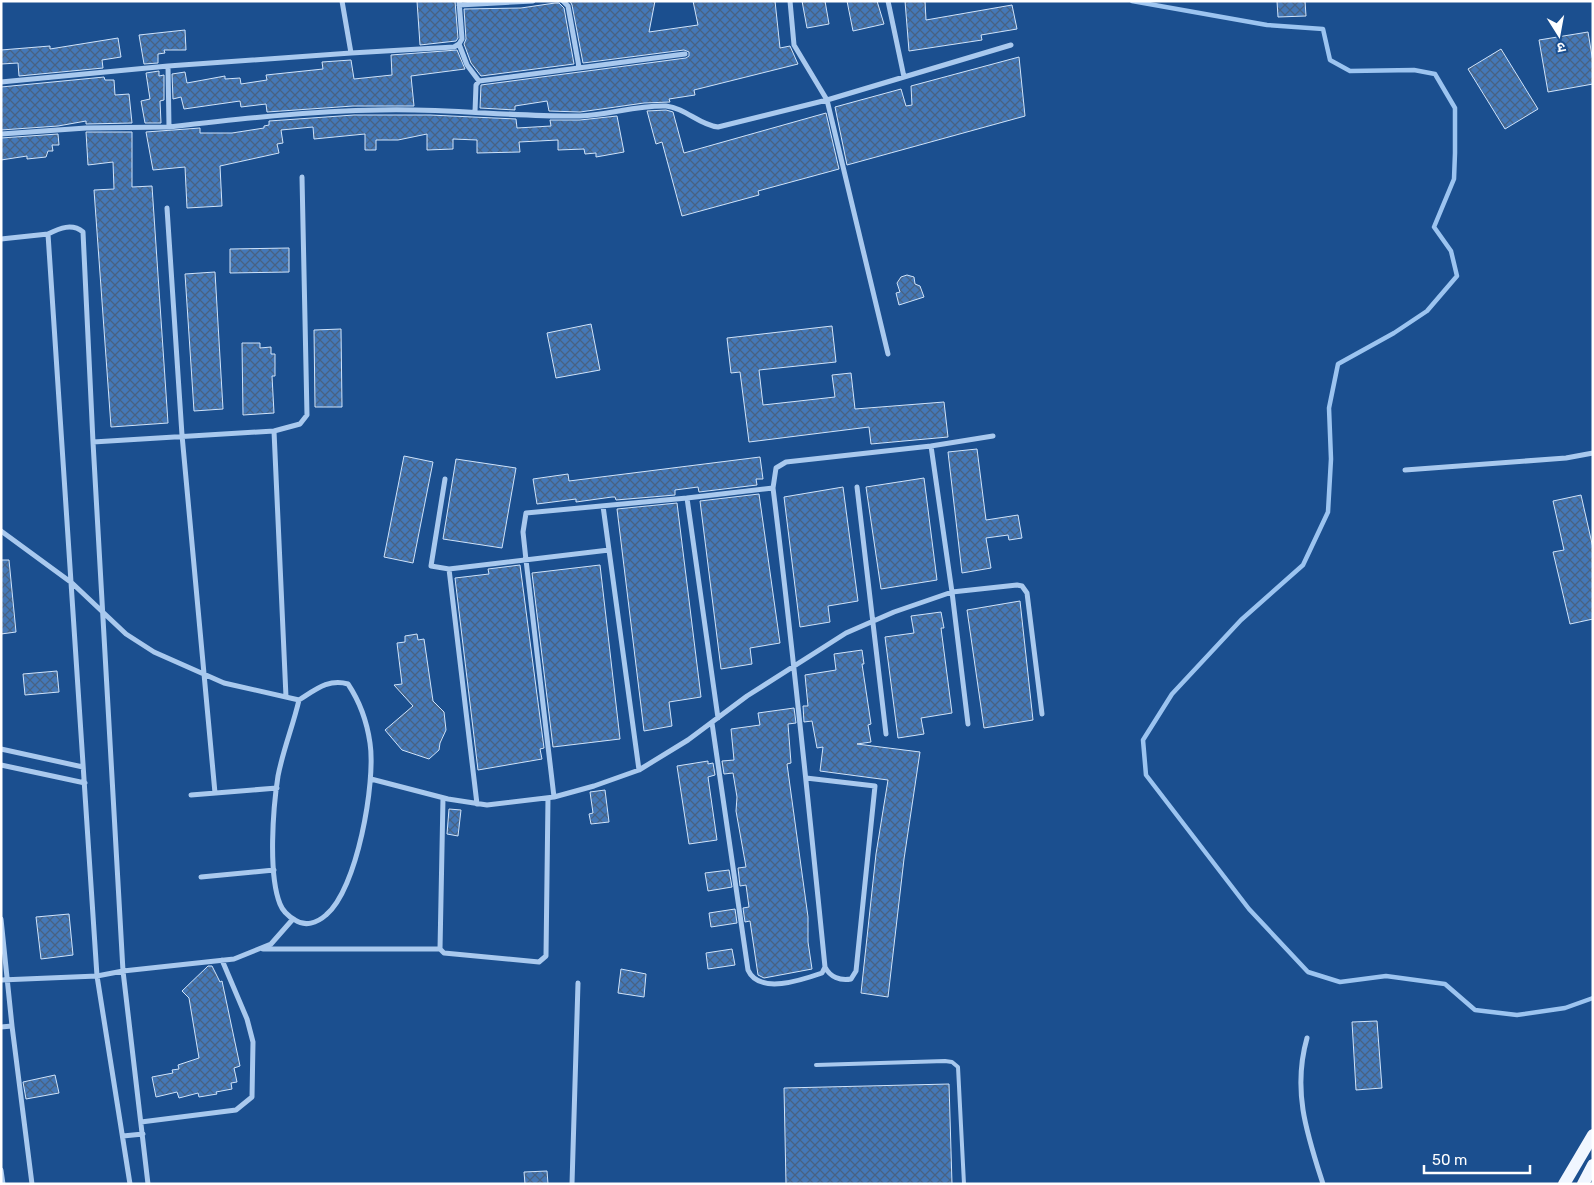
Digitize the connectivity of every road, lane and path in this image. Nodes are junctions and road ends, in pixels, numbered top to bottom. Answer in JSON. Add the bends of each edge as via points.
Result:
{"nodes":[{"id":1,"x":342,"y":1,"type":"edge"},
{"id":2,"x":532,"y":1,"type":"edge"},
{"id":3,"x":563,"y":1,"type":"edge"},
{"id":4,"x":790,"y":1,"type":"edge"},
{"id":5,"x":888,"y":1,"type":"edge"},
{"id":6,"x":459,"y":3,"type":"edge"},
{"id":7,"x":460,"y":44,"type":"junction"},
{"id":8,"x":1011,"y":45,"type":"dead end"},
{"id":9,"x":351,"y":53,"type":"junction"},
{"id":10,"x":685,"y":54,"type":"dead end"},
{"id":11,"x":168,"y":66,"type":"junction"},
{"id":12,"x":578,"y":67,"type":"junction"},
{"id":13,"x":904,"y":77,"type":"junction"},
{"id":14,"x":479,"y":81,"type":"junction"},
{"id":15,"x":1,"y":82,"type":"edge"},
{"id":16,"x":827,"y":100,"type":"junction"},
{"id":17,"x":475,"y":112,"type":"junction"},
{"id":18,"x":169,"y":126,"type":"junction"},
{"id":19,"x":1,"y":134,"type":"edge"},
{"id":20,"x":302,"y":177,"type":"dead end"},
{"id":21,"x":167,"y":208,"type":"dead end"},
{"id":22,"x":48,"y":234,"type":"junction"},
{"id":23,"x":1,"y":240,"type":"edge"},
{"id":24,"x":888,"y":354,"type":"dead end"},
{"id":25,"x":274,"y":431,"type":"junction"},
{"id":26,"x":182,"y":435,"type":"junction"},
{"id":27,"x":993,"y":436,"type":"dead end"},
{"id":28,"x":92,"y":442,"type":"junction"},
{"id":29,"x":931,"y":446,"type":"junction"},
{"id":30,"x":1593,"y":453,"type":"edge"},
{"id":31,"x":1405,"y":470,"type":"dead end"},
{"id":32,"x":444,"y":479,"type":"dead end"},
{"id":33,"x":857,"y":487,"type":"dead end"},
{"id":34,"x":773,"y":488,"type":"junction"},
{"id":35,"x":687,"y":498,"type":"junction"},
{"id":36,"x":603,"y":506,"type":"junction"},
{"id":37,"x":1,"y":531,"type":"edge"},
{"id":38,"x":609,"y":550,"type":"junction"},
{"id":39,"x":526,"y":560,"type":"junction"},
{"id":40,"x":449,"y":569,"type":"junction"},
{"id":41,"x":72,"y":583,"type":"junction"},
{"id":42,"x":952,"y":592,"type":"junction"},
{"id":43,"x":104,"y":612,"type":"junction"},
{"id":44,"x":873,"y":622,"type":"junction"},
{"id":45,"x":795,"y":665,"type":"junction"},
{"id":46,"x":203,"y":675,"type":"junction"},
{"id":47,"x":286,"y":697,"type":"junction"},
{"id":48,"x":299,"y":700,"type":"junction"},
{"id":49,"x":1042,"y":714,"type":"dead end"},
{"id":50,"x":718,"y":718,"type":"junction"},
{"id":51,"x":712,"y":723,"type":"junction"},
{"id":52,"x":968,"y":724,"type":"dead end"},
{"id":53,"x":886,"y":734,"type":"dead end"},
{"id":54,"x":1,"y":749,"type":"edge"},
{"id":55,"x":1,"y":765,"type":"edge"},
{"id":56,"x":84,"y":767,"type":"junction"},
{"id":57,"x":639,"y":770,"type":"junction"},
{"id":58,"x":806,"y":778,"type":"junction"},
{"id":59,"x":371,"y":779,"type":"junction"},
{"id":60,"x":85,"y":783,"type":"junction"},
{"id":61,"x":277,"y":788,"type":"junction"},
{"id":62,"x":215,"y":793,"type":"junction"},
{"id":63,"x":191,"y":795,"type":"dead end"},
{"id":64,"x":554,"y":797,"type":"junction"},
{"id":65,"x":443,"y":798,"type":"junction"},
{"id":66,"x":548,"y":798,"type":"junction"},
{"id":67,"x":477,"y":804,"type":"junction"},
{"id":68,"x":274,"y":870,"type":"junction"},
{"id":69,"x":201,"y":877,"type":"dead end"},
{"id":70,"x":293,"y":918,"type":"junction"},
{"id":71,"x":1,"y":919,"type":"edge"},
{"id":72,"x":258,"y":949,"type":"junction"},
{"id":73,"x":440,"y":949,"type":"junction"},
{"id":74,"x":222,"y":960,"type":"junction"},
{"id":75,"x":825,"y":967,"type":"junction"},
{"id":76,"x":123,"y":971,"type":"junction"},
{"id":77,"x":97,"y":976,"type":"junction"},
{"id":78,"x":8,"y":979,"type":"junction"},
{"id":79,"x":1,"y":980,"type":"edge"},
{"id":80,"x":578,"y":983,"type":"dead end"},
{"id":81,"x":12,"y":1026,"type":"junction"},
{"id":82,"x":1,"y":1027,"type":"edge"},
{"id":83,"x":1306,"y":1038,"type":"dead end"},
{"id":84,"x":816,"y":1065,"type":"dead end"},
{"id":85,"x":141,"y":1122,"type":"junction"},
{"id":86,"x":143,"y":1134,"type":"junction"},
{"id":87,"x":1593,"y":1135,"type":"edge"},
{"id":88,"x":123,"y":1136,"type":"junction"},
{"id":89,"x":1593,"y":1165,"type":"edge"},
{"id":90,"x":1,"y":1170,"type":"edge"},
{"id":91,"x":3,"y":1184,"type":"edge"},
{"id":92,"x":32,"y":1184,"type":"edge"},
{"id":93,"x":130,"y":1184,"type":"edge"},
{"id":94,"x":148,"y":1184,"type":"edge"},
{"id":95,"x":572,"y":1184,"type":"edge"},
{"id":96,"x":964,"y":1184,"type":"edge"},
{"id":97,"x":1323,"y":1184,"type":"edge"},
{"id":98,"x":1564,"y":1184,"type":"edge"},
{"id":99,"x":1583,"y":1184,"type":"edge"}],
"edges":[{"from":1,"to":9,"type":"street"},
{"from":2,"to":6,"type":"street"},
{"from":3,"to":12,"type":"street","via":[[568,6]]},
{"from":4,"to":16,"type":"street","via":[[794,45]]},
{"from":5,"to":13,"type":"street"},
{"from":6,"to":7,"type":"street"},
{"from":7,"to":9,"type":"street"},
{"from":7,"to":14,"type":"street","via":[[467,65]]},
{"from":8,"to":13,"type":"street"},
{"from":9,"to":11,"type":"street"},
{"from":10,"to":12,"type":"street"},
{"from":11,"to":15,"type":"street"},
{"from":11,"to":18,"type":"street"},
{"from":12,"to":14,"type":"street"},
{"from":13,"to":16,"type":"street"},
{"from":14,"to":17,"type":"street"},
{"from":16,"to":17,"type":"street","via":[[718,127],[709,126],[681,109],[669,106],[581,116]]},
{"from":16,"to":24,"type":"street"},
{"from":17,"to":18,"type":"street","via":[[380,110],[299,113]]},
{"from":18,"to":19,"type":"street"},
{"from":20,"to":25,"type":"street","via":[[307,415],[300,424]]},
{"from":21,"to":26,"type":"street"},
{"from":22,"to":23,"type":"street"},
{"from":22,"to":28,"type":"street","via":[[61,228],[77,227],[83,232]]},
{"from":22,"to":41,"type":"street"},
{"from":25,"to":26,"type":"street"},
{"from":25,"to":47,"type":"street"},
{"from":26,"to":28,"type":"street"},
{"from":26,"to":46,"type":"street"},
{"from":27,"to":29,"type":"street"},
{"from":28,"to":43,"type":"street"},
{"from":29,"to":34,"type":"street","via":[[786,462],[776,468]]},
{"from":29,"to":42,"type":"street"},
{"from":30,"to":31,"type":"street","via":[[1557,459]]},
{"from":32,"to":40,"type":"street","via":[[431,566]]},
{"from":33,"to":44,"type":"street"},
{"from":34,"to":35,"type":"street"},
{"from":34,"to":45,"type":"street"},
{"from":35,"to":36,"type":"street"},
{"from":35,"to":50,"type":"street"},
{"from":36,"to":38,"type":"street"},
{"from":36,"to":39,"type":"street","via":[[526,513]]},
{"from":37,"to":41,"type":"street"},
{"from":38,"to":39,"type":"street"},
{"from":38,"to":57,"type":"street"},
{"from":39,"to":40,"type":"street"},
{"from":39,"to":64,"type":"street"},
{"from":40,"to":67,"type":"street"},
{"from":41,"to":43,"type":"street"},
{"from":41,"to":56,"type":"street"},
{"from":42,"to":44,"type":"street"},
{"from":42,"to":49,"type":"street","via":[[1017,585],[1025,590]]},
{"from":42,"to":52,"type":"street"},
{"from":43,"to":46,"type":"street","via":[[133,639]]},
{"from":43,"to":76,"type":"street"},
{"from":44,"to":45,"type":"street","via":[[846,633]]},
{"from":44,"to":53,"type":"street"},
{"from":45,"to":50,"type":"street"},
{"from":45,"to":58,"type":"street"},
{"from":46,"to":47,"type":"street"},
{"from":46,"to":62,"type":"street"},
{"from":47,"to":48,"type":"street"},
{"from":48,"to":59,"type":"street","via":[[324,684],[348,684],[363,713],[370,744]]},
{"from":48,"to":61,"type":"street"},
{"from":50,"to":51,"type":"street"},
{"from":51,"to":57,"type":"street"},
{"from":51,"to":75,"type":"street","via":[[748,970],[763,984],[774,984],[811,977],[822,973]]},
{"from":54,"to":56,"type":"street"},
{"from":55,"to":60,"type":"street"},
{"from":56,"to":60,"type":"street"},
{"from":57,"to":64,"type":"street"},
{"from":58,"to":75,"type":"street"},
{"from":58,"to":75,"type":"street","via":[[875,786],[856,970],[851,979],[844,980],[828,973]]},
{"from":59,"to":65,"type":"street"},
{"from":59,"to":70,"type":"street","via":[[357,852],[342,894],[326,915],[313,923],[301,924]]},
{"from":60,"to":77,"type":"street"},
{"from":61,"to":62,"type":"street"},
{"from":61,"to":68,"type":"street"},
{"from":62,"to":63,"type":"street"},
{"from":64,"to":66,"type":"street"},
{"from":65,"to":67,"type":"street"},
{"from":65,"to":73,"type":"street"},
{"from":66,"to":67,"type":"street"},
{"from":66,"to":73,"type":"street","via":[[544,959],[539,962],[463,955],[444,953]]},
{"from":68,"to":69,"type":"street"},
{"from":68,"to":70,"type":"street","via":[[280,904]]},
{"from":70,"to":72,"type":"street","via":[[271,944]]},
{"from":71,"to":78,"type":"street"},
{"from":72,"to":73,"type":"street"},
{"from":72,"to":74,"type":"street","via":[[234,959]]},
{"from":74,"to":76,"type":"street"},
{"from":74,"to":85,"type":"street","via":[[247,1018],[253,1042],[252,1097],[236,1110]]},
{"from":76,"to":77,"type":"street"},
{"from":76,"to":85,"type":"street"},
{"from":77,"to":78,"type":"street"},
{"from":77,"to":88,"type":"street"},
{"from":78,"to":79,"type":"street"},
{"from":78,"to":81,"type":"street"},
{"from":80,"to":95,"type":"street"},
{"from":81,"to":82,"type":"street"},
{"from":81,"to":92,"type":"street"},
{"from":83,"to":97,"type":"street","via":[[1301,1058],[1300,1089],[1305,1127]]},
{"from":84,"to":96,"type":"lane","via":[[952,1062],[958,1067]]},
{"from":85,"to":86,"type":"street"},
{"from":86,"to":88,"type":"street"},
{"from":86,"to":94,"type":"street"},
{"from":87,"to":98,"type":"main road"},
{"from":88,"to":93,"type":"street"},
{"from":89,"to":99,"type":"main road"},
{"from":90,"to":91,"type":"street"}]}
